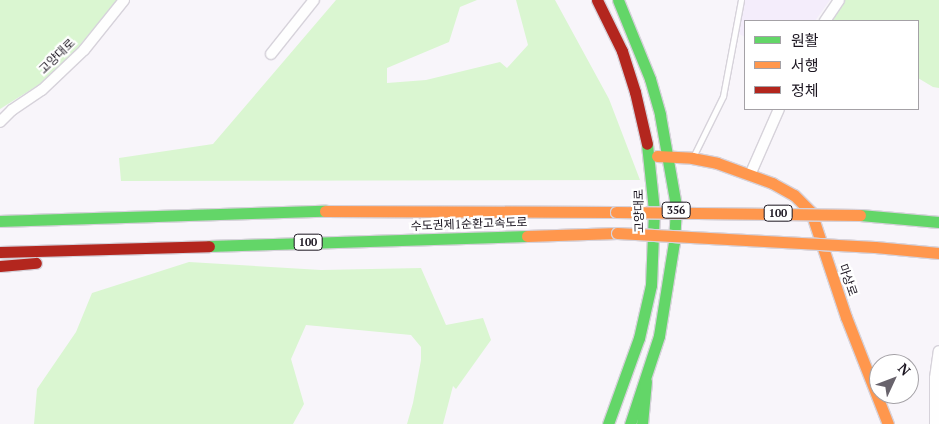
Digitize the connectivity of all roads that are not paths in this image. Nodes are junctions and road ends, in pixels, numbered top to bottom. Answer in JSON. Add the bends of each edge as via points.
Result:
{"nodes":[{"id":1,"x":124,"y":0,"type":"edge"},
{"id":2,"x":314,"y":0,"type":"edge"},
{"id":3,"x":597,"y":0,"type":"edge"},
{"id":4,"x":618,"y":0,"type":"edge"},
{"id":5,"x":741,"y":0,"type":"edge"},
{"id":6,"x":839,"y":0,"type":"edge"},
{"id":7,"x":826,"y":20,"type":"edge"},
{"id":8,"x":271,"y":54,"type":"dead end"},
{"id":9,"x":779,"y":110,"type":"edge"},
{"id":10,"x":0,"y":122,"type":"edge"},
{"id":11,"x":650,"y":156,"type":"junction"},
{"id":12,"x":668,"y":157,"type":"junction"},
{"id":13,"x":692,"y":158,"type":"junction"},
{"id":14,"x":750,"y":175,"type":"junction"},
{"id":15,"x":0,"y":221,"type":"edge"},
{"id":16,"x":939,"y":222,"type":"edge"},
{"id":17,"x":194,"y":244,"type":"junction"},
{"id":18,"x":0,"y":252,"type":"edge"},
{"id":19,"x":939,"y":253,"type":"edge"},
{"id":20,"x":0,"y":266,"type":"edge"},
{"id":21,"x":939,"y":351,"type":"edge"},
{"id":22,"x":646,"y":381,"type":"junction"},
{"id":23,"x":608,"y":424,"type":"edge"},
{"id":24,"x":630,"y":424,"type":"edge"},
{"id":25,"x":642,"y":424,"type":"edge"},
{"id":26,"x":888,"y":424,"type":"edge"},
{"id":27,"x":935,"y":424,"type":"edge"}],
"edges":[{"from":1,"to":10,"type":"street","name":"고양대로","via":[[84,50],[42,90]]},
{"from":2,"to":8,"type":"street"},
{"from":3,"to":11,"type":"main road","name":"고양대로","number":"356","via":[[622,51]]},
{"from":4,"to":12,"type":"main road","number":"356","via":[[650,79]]},
{"from":5,"to":13,"type":"lane","via":[[723,96]]},
{"from":6,"to":7,"type":"street"},
{"from":9,"to":14,"type":"street"},
{"from":11,"to":12,"type":"main road","name":"마상로"},
{"from":11,"to":23,"type":"main road","name":"고양대로","number":"356","via":[[654,210],[652,285],[639,338]]},
{"from":12,"to":13,"type":"main road","name":"마상로"},
{"from":12,"to":22,"type":"main road","number":"356","via":[[676,206],[674,242],[659,336]]},
{"from":13,"to":14,"type":"main road","name":"마상로","via":[[718,162]]},
{"from":14,"to":26,"type":"main road","name":"마상로","via":[[794,195],[811,212],[846,317]]},
{"from":15,"to":16,"type":"main road","name":"수도권제1순환고속도로","number":"100","bridge":true,"via":[[261,212],[616,212],[871,215]]},
{"from":17,"to":18,"type":"main road","name":"수도권제1순환고속도로","number":"100"},
{"from":17,"to":19,"type":"main road","name":"수도권제1순환고속도로","number":"100","bridge":true,"via":[[617,233],[875,246]]},
{"from":17,"to":20,"type":"main road","via":[[109,259]]},
{"from":21,"to":27,"type":"street","via":[[935,378]]},
{"from":22,"to":24,"type":"main road","number":"356"},
{"from":22,"to":25,"type":"main road"}]}
